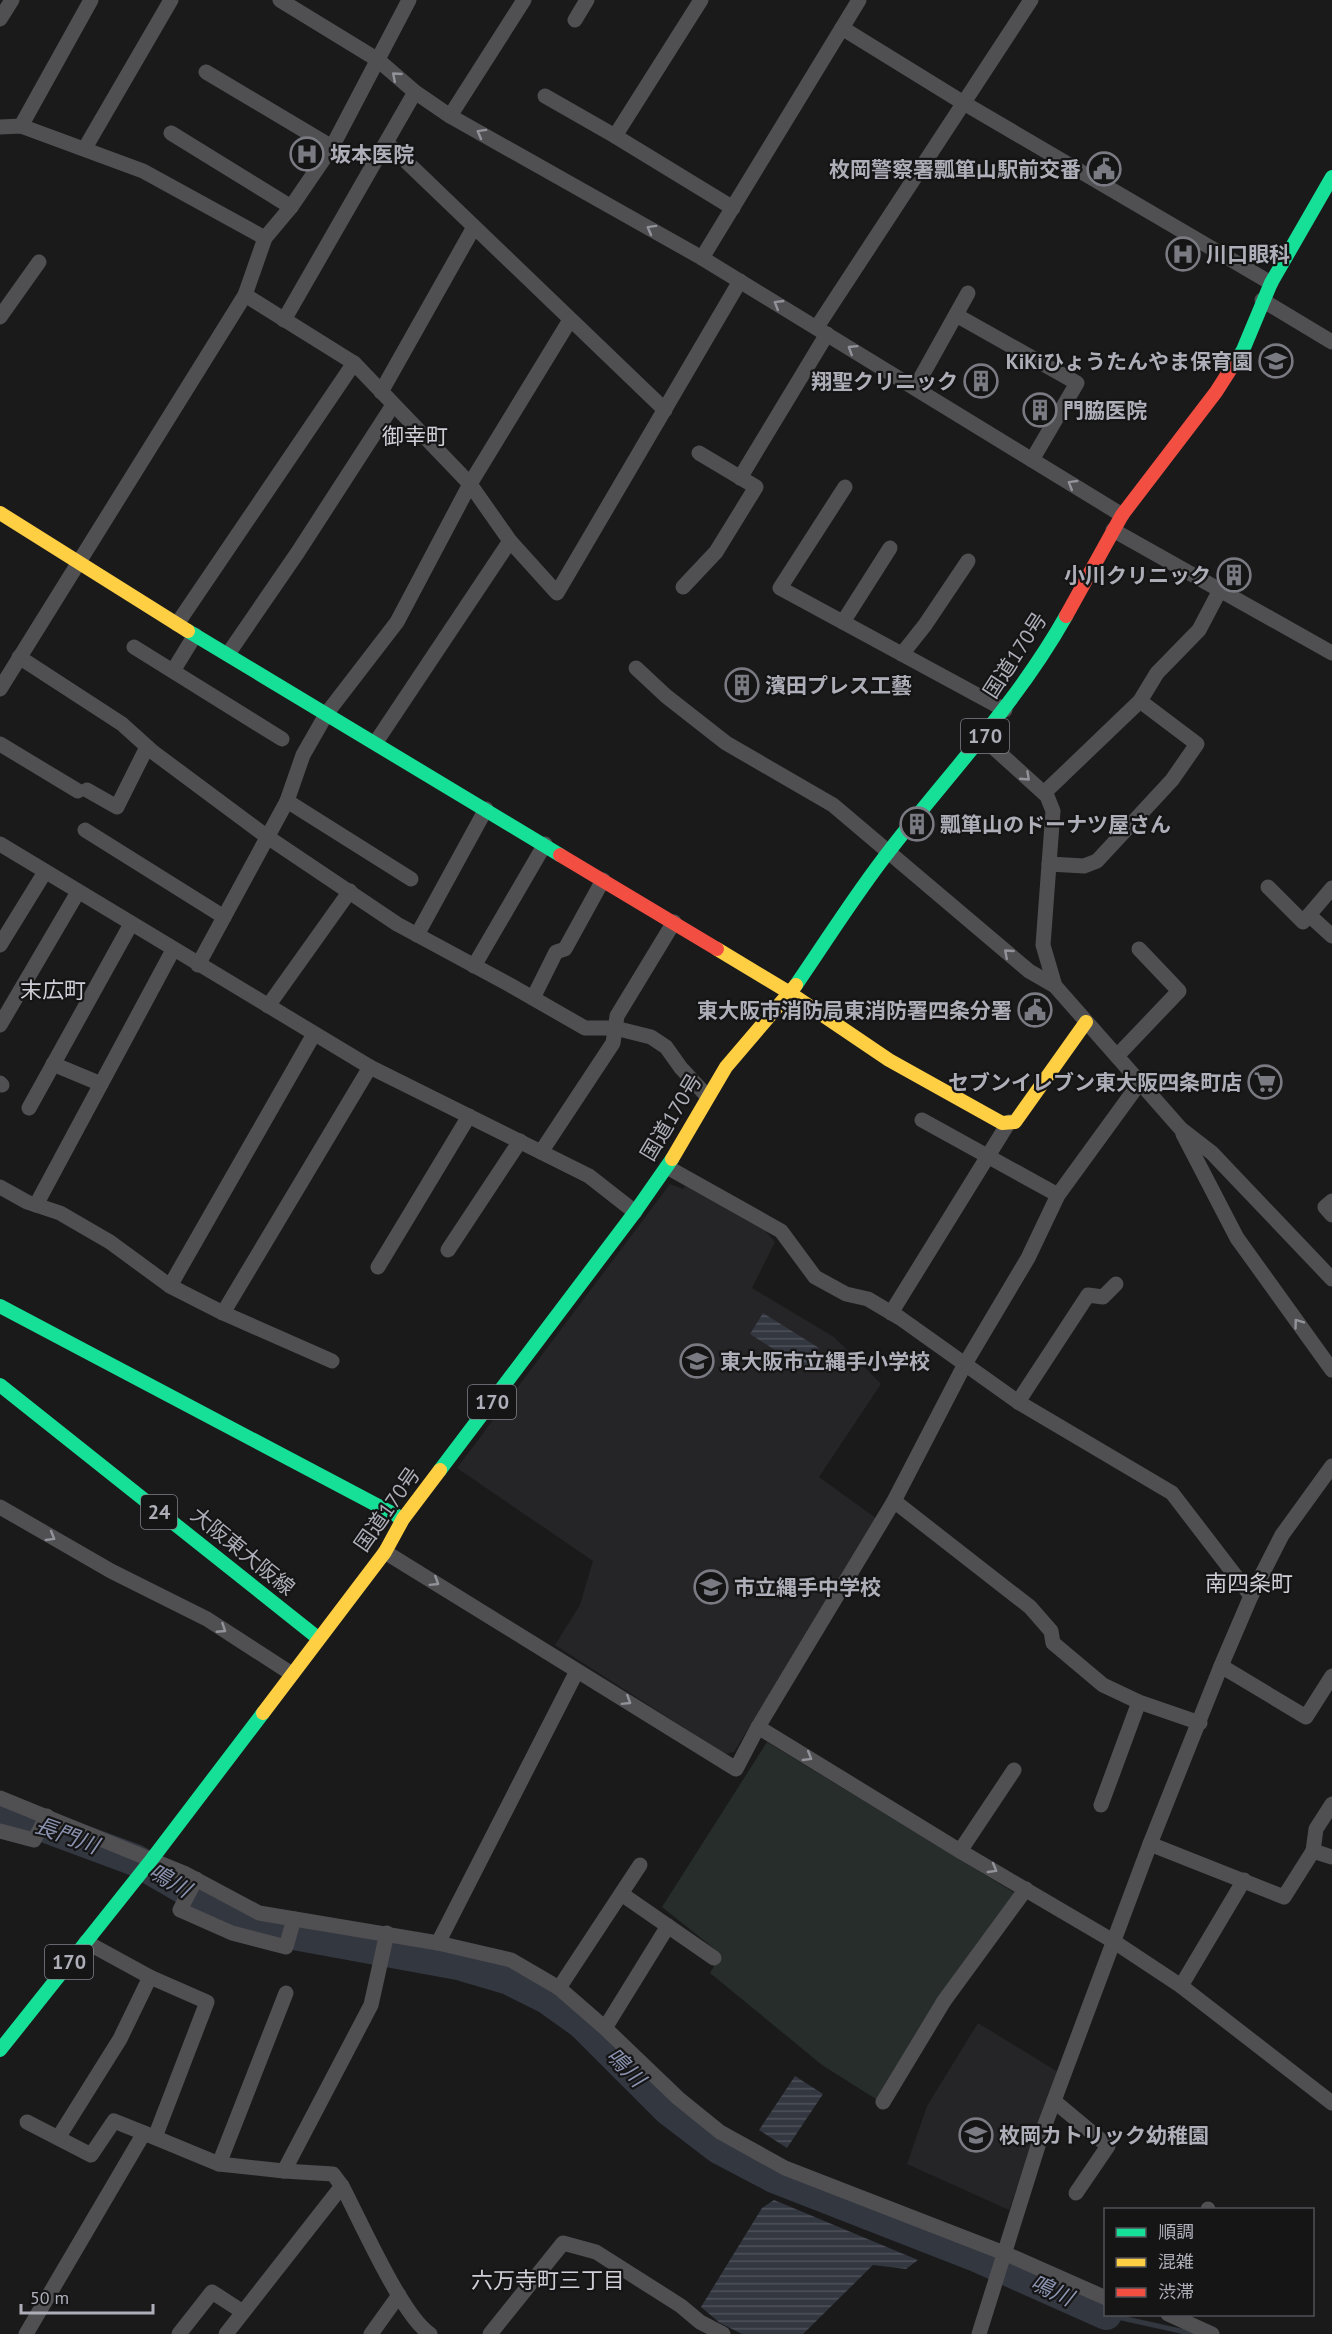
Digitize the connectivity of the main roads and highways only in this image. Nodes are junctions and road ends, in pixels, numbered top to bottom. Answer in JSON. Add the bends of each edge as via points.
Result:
{"nodes":[{"id":1,"x":1332,"y":177,"type":"edge"},
{"id":2,"x":0,"y":513,"type":"edge"},
{"id":3,"x":790,"y":993,"type":"junction"},
{"id":4,"x":1086,"y":1022,"type":"road end"},
{"id":5,"x":0,"y":1306,"type":"edge"},
{"id":6,"x":0,"y":1385,"type":"edge"},
{"id":7,"x":403,"y":1519,"type":"junction"},
{"id":8,"x":318,"y":1638,"type":"junction"},
{"id":9,"x":0,"y":2050,"type":"edge"}],
"edges":[{"from":1,"to":3,"type":"main road","name":"国道170号","number":"170","via":[[1271,283],[1272,307],[1216,392],[1122,515],[1052,640],[1005,710],[889,851]]},
{"from":2,"to":3,"type":"main road","via":[[195,635]]},
{"from":3,"to":4,"type":"main road","via":[[889,1060],[1002,1123],[1015,1122]]},
{"from":3,"to":7,"type":"main road","name":"国道170号","number":"170","via":[[726,1067],[667,1167],[635,1212]]},
{"from":5,"to":7,"type":"main road"},
{"from":6,"to":8,"type":"main road","name":"大阪東大阪線","number":"24"},
{"from":7,"to":8,"type":"main road","name":"国道170号","number":"170","via":[[385,1552]]},
{"from":8,"to":9,"type":"main road","name":"国道170号","number":"170","via":[[151,1862]]}]}
